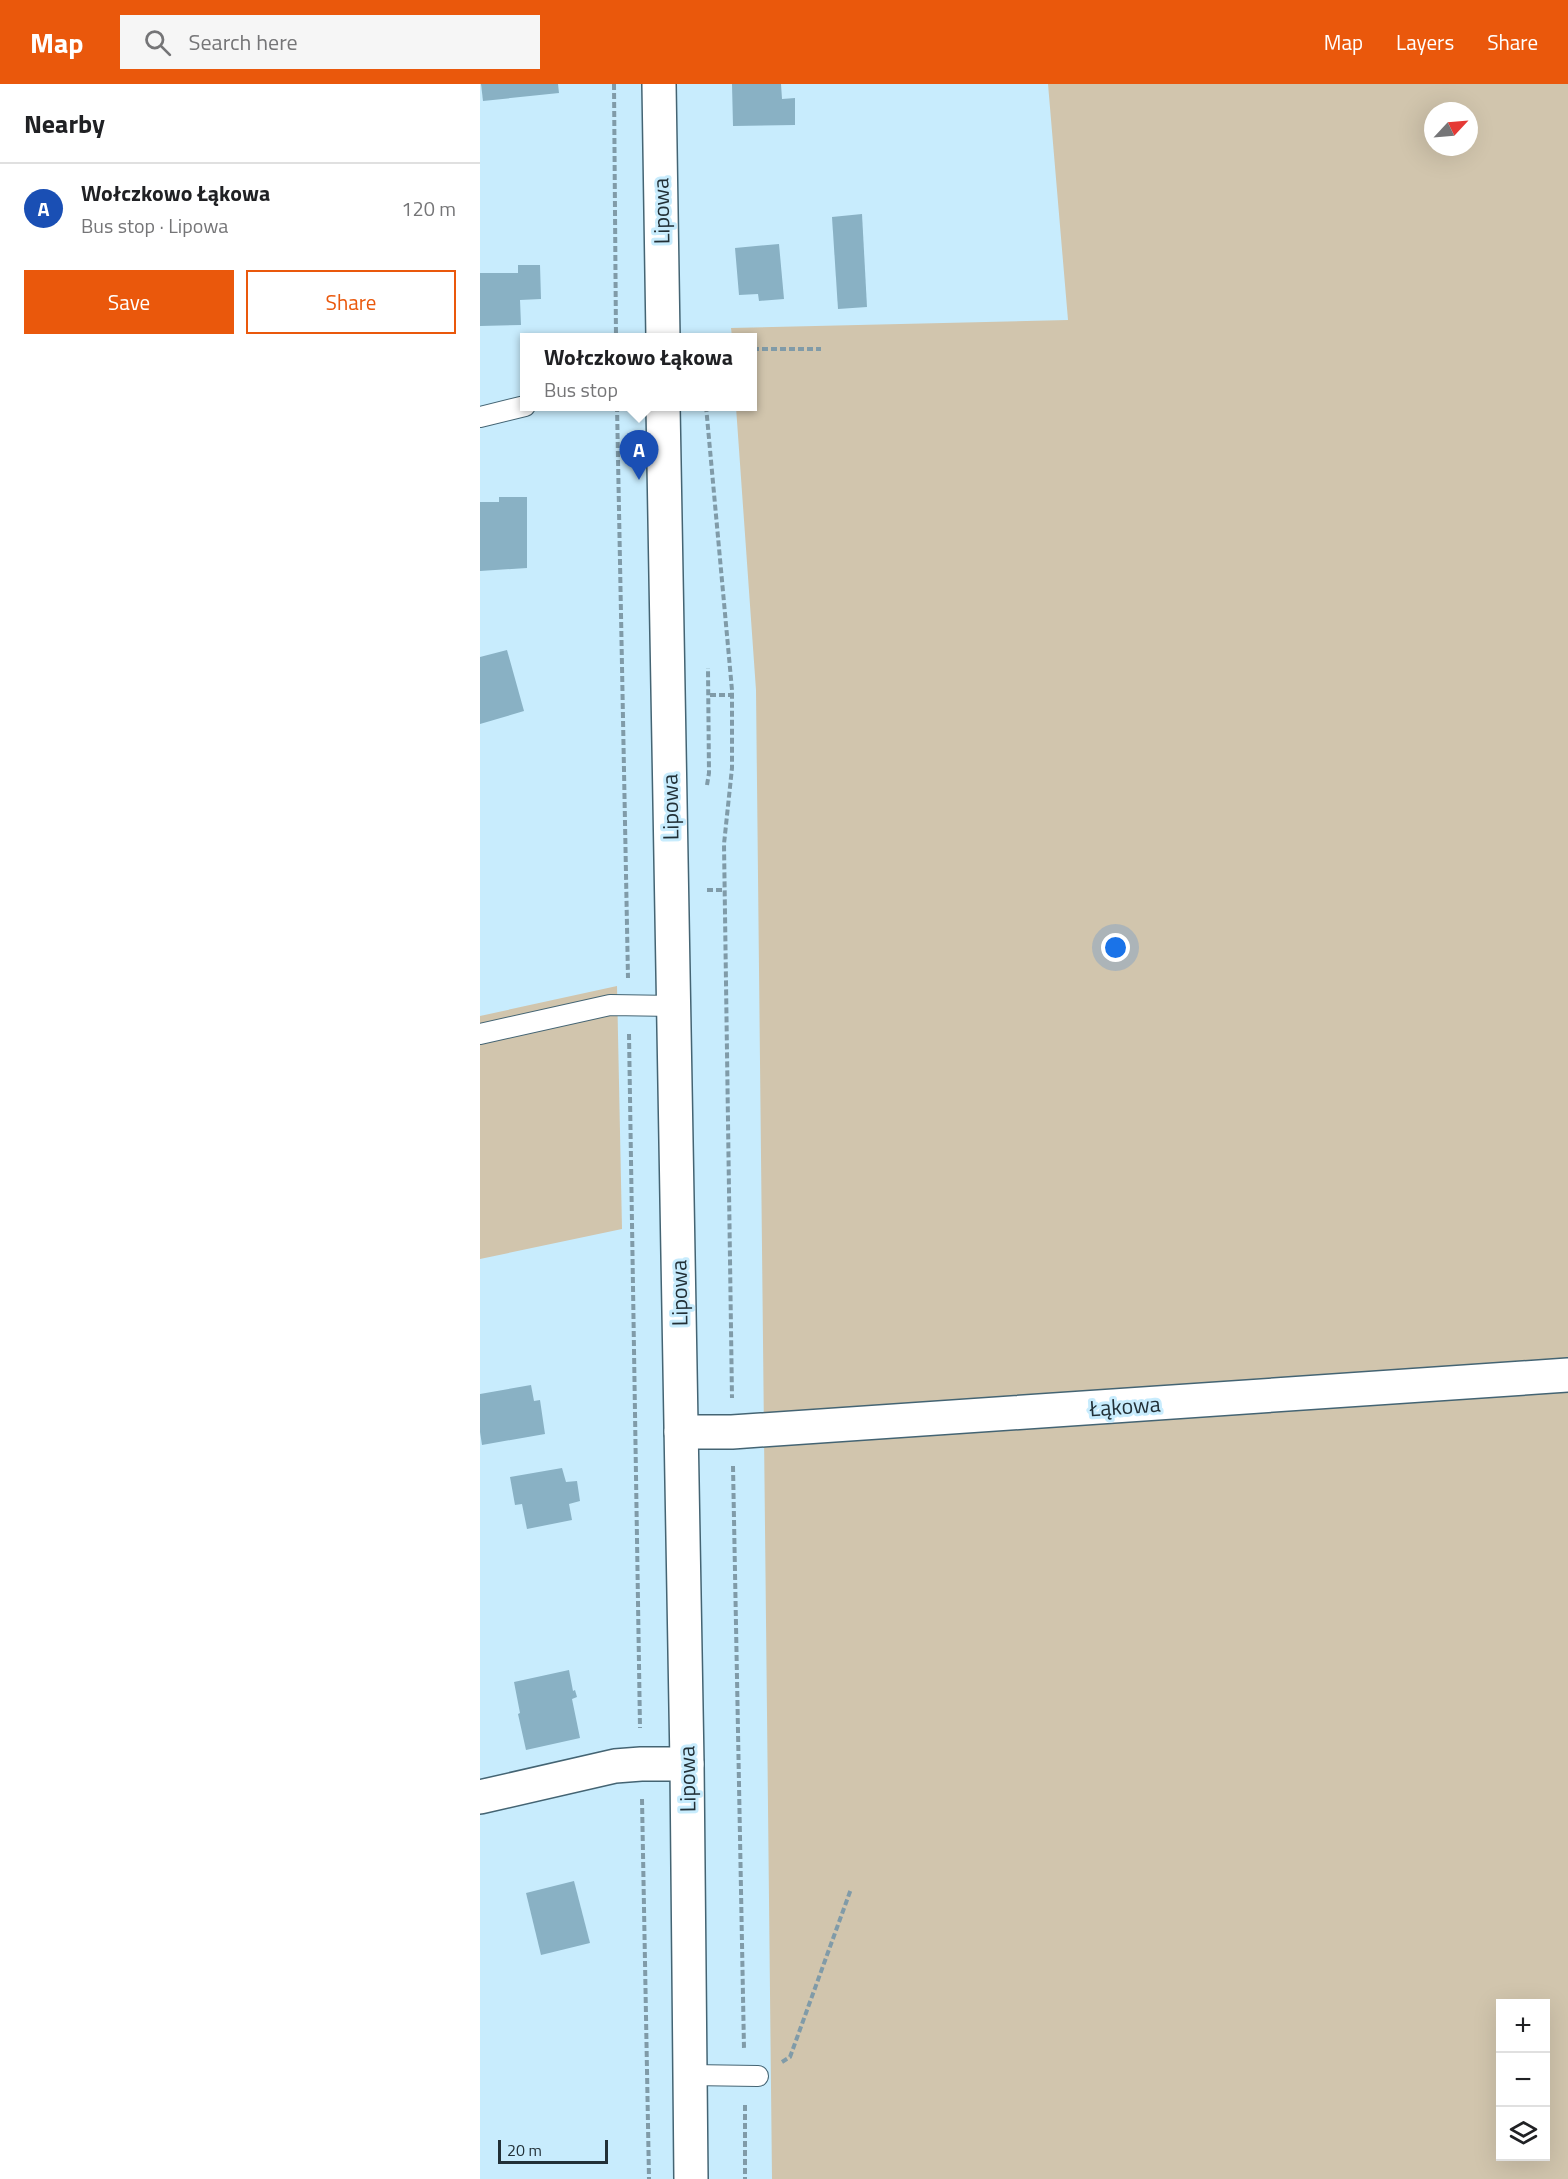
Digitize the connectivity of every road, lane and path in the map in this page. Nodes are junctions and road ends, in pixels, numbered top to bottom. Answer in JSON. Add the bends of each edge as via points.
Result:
{"nodes":[{"id":1,"x":614,"y":84,"type":"edge"},
{"id":2,"x":659,"y":84,"type":"edge"},
{"id":3,"x":616,"y":333,"type":"edge"},
{"id":4,"x":663,"y":333,"type":"edge"},
{"id":5,"x":757,"y":349,"type":"edge"},
{"id":6,"x":821,"y":349,"type":"dead end"},
{"id":7,"x":520,"y":407,"type":"edge"},
{"id":8,"x":617,"y":411,"type":"edge"},
{"id":9,"x":663,"y":411,"type":"edge"},
{"id":10,"x":707,"y":411,"type":"edge"},
{"id":11,"x":480,"y":417,"type":"edge"},
{"id":12,"x":710,"y":695,"type":"dead end"},
{"id":13,"x":732,"y":695,"type":"junction"},
{"id":14,"x":629,"y":1005,"type":"junction"},
{"id":15,"x":674,"y":1006,"type":"junction"},
{"id":16,"x":480,"y":1034,"type":"edge"},
{"id":17,"x":1568,"y":1375,"type":"edge"},
{"id":18,"x":681,"y":1432,"type":"junction"},
{"id":19,"x":732,"y":1432,"type":"junction"},
{"id":20,"x":641,"y":1764,"type":"junction"},
{"id":21,"x":687,"y":1764,"type":"junction"},
{"id":22,"x":480,"y":1797,"type":"edge"},
{"id":23,"x":851,"y":1889,"type":"dead end"},
{"id":24,"x":690,"y":2075,"type":"junction"},
{"id":25,"x":751,"y":2076,"type":"junction"},
{"id":26,"x":649,"y":2179,"type":"edge"},
{"id":27,"x":691,"y":2179,"type":"edge"},
{"id":28,"x":745,"y":2179,"type":"edge"}],
"edges":[{"from":1,"to":3,"type":"path"},
{"from":2,"to":4,"type":"street","name":"Lipowa"},
{"from":5,"to":6,"type":"path"},
{"from":7,"to":11,"type":"lane"},
{"from":8,"to":14,"type":"path"},
{"from":9,"to":15,"type":"street","name":"Lipowa"},
{"from":10,"to":13,"type":"path"},
{"from":12,"to":13,"type":"path"},
{"from":13,"to":19,"type":"path","via":[[732,768],[724,844]]},
{"from":14,"to":15,"type":"lane"},
{"from":14,"to":16,"type":"lane","via":[[610,1005]]},
{"from":14,"to":20,"type":"path"},
{"from":15,"to":18,"type":"street","name":"Lipowa"},
{"from":17,"to":19,"type":"street","name":"Łąkowa"},
{"from":18,"to":19,"type":"street","name":"Łąkowa"},
{"from":18,"to":21,"type":"street","name":"Lipowa"},
{"from":19,"to":25,"type":"path"},
{"from":20,"to":21,"type":"street"},
{"from":20,"to":22,"type":"street","via":[[599,1769]]},
{"from":20,"to":26,"type":"path"},
{"from":21,"to":24,"type":"street","name":"Lipowa"},
{"from":23,"to":25,"type":"path","via":[[790,2057]]},
{"from":24,"to":25,"type":"lane"},
{"from":24,"to":27,"type":"street","name":"Lipowa"},
{"from":25,"to":28,"type":"path"}]}
